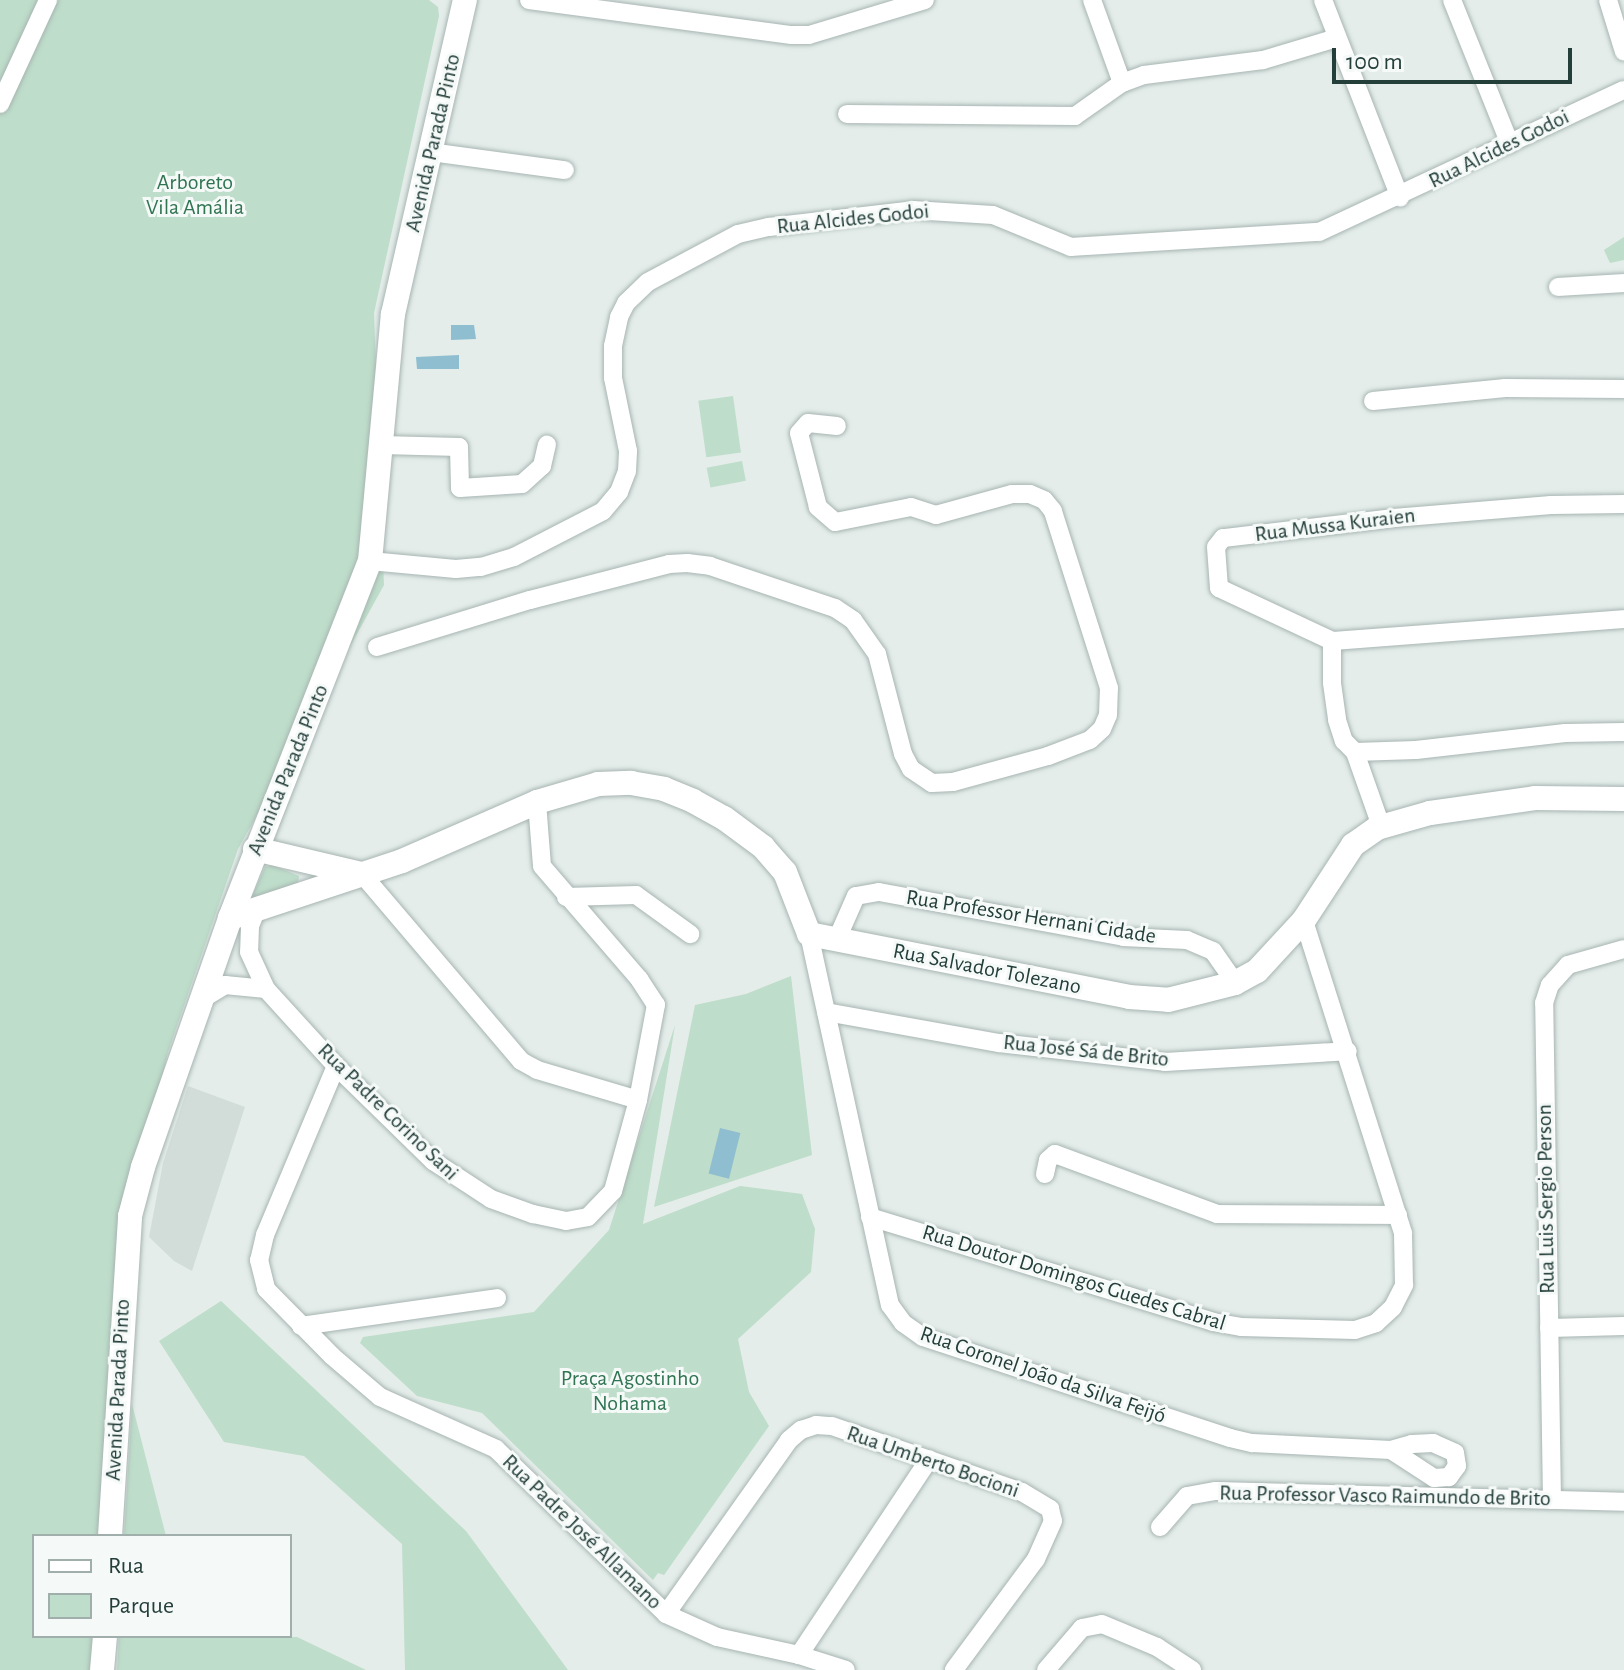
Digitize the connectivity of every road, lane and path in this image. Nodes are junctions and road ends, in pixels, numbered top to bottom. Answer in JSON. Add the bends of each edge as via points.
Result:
{"nodes":[{"id":1,"x":48,"y":0,"type":"edge"},
{"id":2,"x":465,"y":0,"type":"edge"},
{"id":3,"x":529,"y":0,"type":"edge"},
{"id":4,"x":925,"y":0,"type":"edge"},
{"id":5,"x":1092,"y":0,"type":"edge"},
{"id":6,"x":1323,"y":0,"type":"edge"},
{"id":7,"x":1452,"y":0,"type":"edge"},
{"id":8,"x":1608,"y":0,"type":"edge"},
{"id":9,"x":1337,"y":38,"type":"junction"},
{"id":10,"x":1624,"y":52,"type":"edge"},
{"id":11,"x":1122,"y":83,"type":"junction"},
{"id":12,"x":1624,"y":90,"type":"edge"},
{"id":13,"x":0,"y":104,"type":"edge"},
{"id":14,"x":847,"y":114,"type":"dead end"},
{"id":15,"x":1510,"y":144,"type":"junction"},
{"id":16,"x":431,"y":152,"type":"junction"},
{"id":17,"x":565,"y":170,"type":"dead end"},
{"id":18,"x":1400,"y":197,"type":"junction"},
{"id":19,"x":1624,"y":283,"type":"edge"},
{"id":20,"x":1558,"y":287,"type":"dead end"},
{"id":21,"x":1624,"y":389,"type":"edge"},
{"id":22,"x":1373,"y":401,"type":"dead end"},
{"id":23,"x":837,"y":426,"type":"dead end"},
{"id":24,"x":381,"y":445,"type":"junction"},
{"id":25,"x":547,"y":445,"type":"dead end"},
{"id":26,"x":1624,"y":504,"type":"edge"},
{"id":27,"x":370,"y":561,"type":"junction"},
{"id":28,"x":1624,"y":619,"type":"edge"},
{"id":29,"x":1332,"y":641,"type":"junction"},
{"id":30,"x":377,"y":647,"type":"dead end"},
{"id":31,"x":1624,"y":732,"type":"edge"},
{"id":32,"x":1355,"y":752,"type":"junction"},
{"id":33,"x":1624,"y":799,"type":"edge"},
{"id":34,"x":537,"y":802,"type":"junction"},
{"id":35,"x":1381,"y":826,"type":"junction"},
{"id":36,"x":255,"y":849,"type":"junction"},
{"id":37,"x":301,"y":860,"type":"junction"},
{"id":38,"x":362,"y":874,"type":"junction"},
{"id":39,"x":304,"y":895,"type":"junction"},
{"id":40,"x":566,"y":897,"type":"junction"},
{"id":41,"x":256,"y":911,"type":"junction"},
{"id":42,"x":230,"y":918,"type":"junction"},
{"id":43,"x":1304,"y":920,"type":"junction"},
{"id":44,"x":690,"y":934,"type":"dead end"},
{"id":45,"x":809,"y":934,"type":"junction"},
{"id":46,"x":837,"y":939,"type":"junction"},
{"id":47,"x":1624,"y":949,"type":"edge"},
{"id":48,"x":1235,"y":983,"type":"junction"},
{"id":49,"x":266,"y":989,"type":"junction"},
{"id":50,"x":202,"y":999,"type":"junction"},
{"id":51,"x":826,"y":1012,"type":"junction"},
{"id":52,"x":1348,"y":1051,"type":"junction"},
{"id":53,"x":336,"y":1066,"type":"junction"},
{"id":54,"x":638,"y":1100,"type":"junction"},
{"id":55,"x":1045,"y":1174,"type":"dead end"},
{"id":56,"x":1398,"y":1215,"type":"junction"},
{"id":57,"x":870,"y":1217,"type":"junction"},
{"id":58,"x":497,"y":1298,"type":"dead end"},
{"id":59,"x":301,"y":1326,"type":"junction"},
{"id":60,"x":1624,"y":1326,"type":"edge"},
{"id":61,"x":1549,"y":1328,"type":"junction"},
{"id":62,"x":1391,"y":1450,"type":"dead end"},
{"id":63,"x":929,"y":1459,"type":"junction"},
{"id":64,"x":1552,"y":1500,"type":"junction"},
{"id":65,"x":1624,"y":1502,"type":"edge"},
{"id":66,"x":1160,"y":1527,"type":"dead end"},
{"id":67,"x":110,"y":1534,"type":"edge"},
{"id":68,"x":666,"y":1614,"type":"junction"},
{"id":69,"x":105,"y":1638,"type":"edge"},
{"id":70,"x":799,"y":1655,"type":"junction"},
{"id":71,"x":102,"y":1670,"type":"edge"},
{"id":72,"x":846,"y":1670,"type":"edge"},
{"id":73,"x":954,"y":1670,"type":"edge"},
{"id":74,"x":1046,"y":1670,"type":"edge"},
{"id":75,"x":1192,"y":1670,"type":"edge"}],
"edges":[{"from":1,"to":13,"type":"street"},
{"from":2,"to":16,"type":"street","name":"Avenida Parada Pinto"},
{"from":3,"to":4,"type":"street","via":[[792,35],[818,33]]},
{"from":5,"to":11,"type":"street"},
{"from":6,"to":9,"type":"street"},
{"from":7,"to":15,"type":"street"},
{"from":8,"to":10,"type":"street"},
{"from":9,"to":11,"type":"street","via":[[1263,60],[1144,75]]},
{"from":9,"to":18,"type":"street"},
{"from":11,"to":14,"type":"street","via":[[1075,116],[1058,118]]},
{"from":12,"to":15,"type":"street","name":"Rua Alcides Godoi"},
{"from":15,"to":18,"type":"street","name":"Rua Alcides Godoi"},
{"from":16,"to":17,"type":"street"},
{"from":16,"to":24,"type":"street","name":"Avenida Parada Pinto","via":[[393,314]]},
{"from":18,"to":27,"type":"street","name":"Rua Alcides Godoi","via":[[1319,232],[1108,246],[1055,243],[973,211],[913,210],[738,234],[648,282],[619,317],[613,378],[627,471],[603,511],[514,557],[481,567]]},
{"from":19,"to":20,"type":"street"},
{"from":21,"to":22,"type":"street","via":[[1505,388]]},
{"from":23,"to":30,"type":"street","via":[[808,423],[799,433],[818,507],[835,522],[904,507],[936,515],[1012,494],[1030,494],[1053,511],[1109,688],[1108,715],[1090,740],[953,782],[932,783],[911,769],[903,754],[877,654],[853,620],[835,608],[710,566],[669,564]]},
{"from":24,"to":25,"type":"street","via":[[459,447],[460,488],[522,484],[542,466]]},
{"from":24,"to":27,"type":"street","name":"Avenida Parada Pinto"},
{"from":26,"to":29,"type":"street","name":"Rua Mussa Kuraien","via":[[1394,518],[1223,538],[1217,543],[1219,588]]},
{"from":27,"to":36,"type":"street","name":"Avenida Parada Pinto"},
{"from":28,"to":29,"type":"street"},
{"from":29,"to":32,"type":"street","via":[[1337,720],[1344,741]]},
{"from":31,"to":32,"type":"street"},
{"from":32,"to":35,"type":"street"},
{"from":33,"to":35,"type":"street","name":"Rua Salvador Tolezano","via":[[1535,798],[1430,813]]},
{"from":34,"to":38,"type":"street"},
{"from":34,"to":40,"type":"street","name":"Rua Padre Corino Sani","via":[[542,866]]},
{"from":34,"to":45,"type":"street","via":[[598,784],[631,783],[693,801],[763,847],[785,872]]},
{"from":35,"to":43,"type":"street","name":"Rua Salvador Tolezano","via":[[1353,845]]},
{"from":36,"to":37,"type":"street"},
{"from":36,"to":42,"type":"street","name":"Avenida Parada Pinto"},
{"from":37,"to":38,"type":"street"},
{"from":37,"to":39,"type":"street","via":[[309,877]]},
{"from":38,"to":39,"type":"street"},
{"from":38,"to":54,"type":"street","via":[[528,1066]]},
{"from":39,"to":41,"type":"street"},
{"from":40,"to":44,"type":"street","via":[[636,895]]},
{"from":40,"to":54,"type":"street","name":"Rua Padre Corino Sani","via":[[656,1005]]},
{"from":41,"to":42,"type":"street"},
{"from":41,"to":49,"type":"street","name":"Rua Padre Corino Sani","via":[[249,952]]},
{"from":42,"to":50,"type":"street","name":"Avenida Parada Pinto"},
{"from":43,"to":48,"type":"street","name":"Rua Salvador Tolezano","via":[[1257,971]]},
{"from":43,"to":52,"type":"street","name":"Rua Doutor Domingos Guedes Cabral"},
{"from":45,"to":46,"type":"street","name":"Rua Salvador Tolezano"},
{"from":45,"to":51,"type":"street","name":"Rua Coronel João da Silva Feijó"},
{"from":46,"to":48,"type":"street","name":"Rua Salvador Tolezano","via":[[1129,997],[1168,1000]]},
{"from":46,"to":48,"type":"street","name":"Rua Professor Hernani Cidade","via":[[856,896],[879,892],[1123,937],[1187,940],[1213,951]]},
{"from":47,"to":61,"type":"street","name":"Rua Luis Sergio Person","via":[[1568,965],[1550,985],[1544,1003]]},
{"from":49,"to":50,"type":"street","via":[[225,985]]},
{"from":49,"to":53,"type":"street","name":"Rua Padre Corino Sani"},
{"from":50,"to":67,"type":"street","name":"Avenida Parada Pinto","via":[[130,1216]]},
{"from":51,"to":52,"type":"street","name":"Rua José Sá de Brito","via":[[999,1043],[1165,1062]]},
{"from":51,"to":57,"type":"street","name":"Rua Coronel João da Silva Feijó"},
{"from":52,"to":56,"type":"street","name":"Rua Doutor Domingos Guedes Cabral"},
{"from":53,"to":54,"type":"street","name":"Rua Padre Corino Sani","via":[[460,1182],[491,1199],[566,1221],[588,1217],[613,1191]]},
{"from":53,"to":59,"type":"street","name":"Rua Padre José Allamano","via":[[259,1260],[266,1289]]},
{"from":55,"to":56,"type":"street","via":[[1055,1154],[1217,1214]]},
{"from":56,"to":57,"type":"street","name":"Rua Doutor Domingos Guedes Cabral","via":[[1406,1258],[1404,1285],[1393,1307],[1376,1323],[1355,1330],[1241,1327],[1186,1316]]},
{"from":57,"to":62,"type":"street","name":"Rua Coronel João da Silva Feijó","via":[[890,1305],[923,1337],[1230,1438]]},
{"from":58,"to":59,"type":"street"},
{"from":59,"to":68,"type":"street","name":"Rua Padre José Allamano","via":[[380,1397],[496,1449]]},
{"from":60,"to":61,"type":"street"},
{"from":61,"to":64,"type":"street","name":"Rua Luis Sergio Person"},
{"from":63,"to":68,"type":"street","name":"Rua Umberto Bocioni","via":[[832,1426],[801,1430]]},
{"from":63,"to":70,"type":"street"},
{"from":63,"to":73,"type":"street","name":"Rua Umberto Bocioni","via":[[1042,1502],[1053,1521],[1036,1559]]},
{"from":64,"to":65,"type":"street","name":"Rua Professor Vasco Raimundo de Brito"},
{"from":64,"to":66,"type":"street","name":"Rua Professor Vasco Raimundo de Brito","via":[[1201,1492],[1178,1504]]},
{"from":68,"to":70,"type":"street","name":"Rua Padre José Allamano","via":[[717,1637]]},
{"from":69,"to":71,"type":"street"},
{"from":70,"to":72,"type":"street","name":"Rua Padre José Allamano"},
{"from":74,"to":75,"type":"street","via":[[1082,1628],[1102,1624]]}]}
